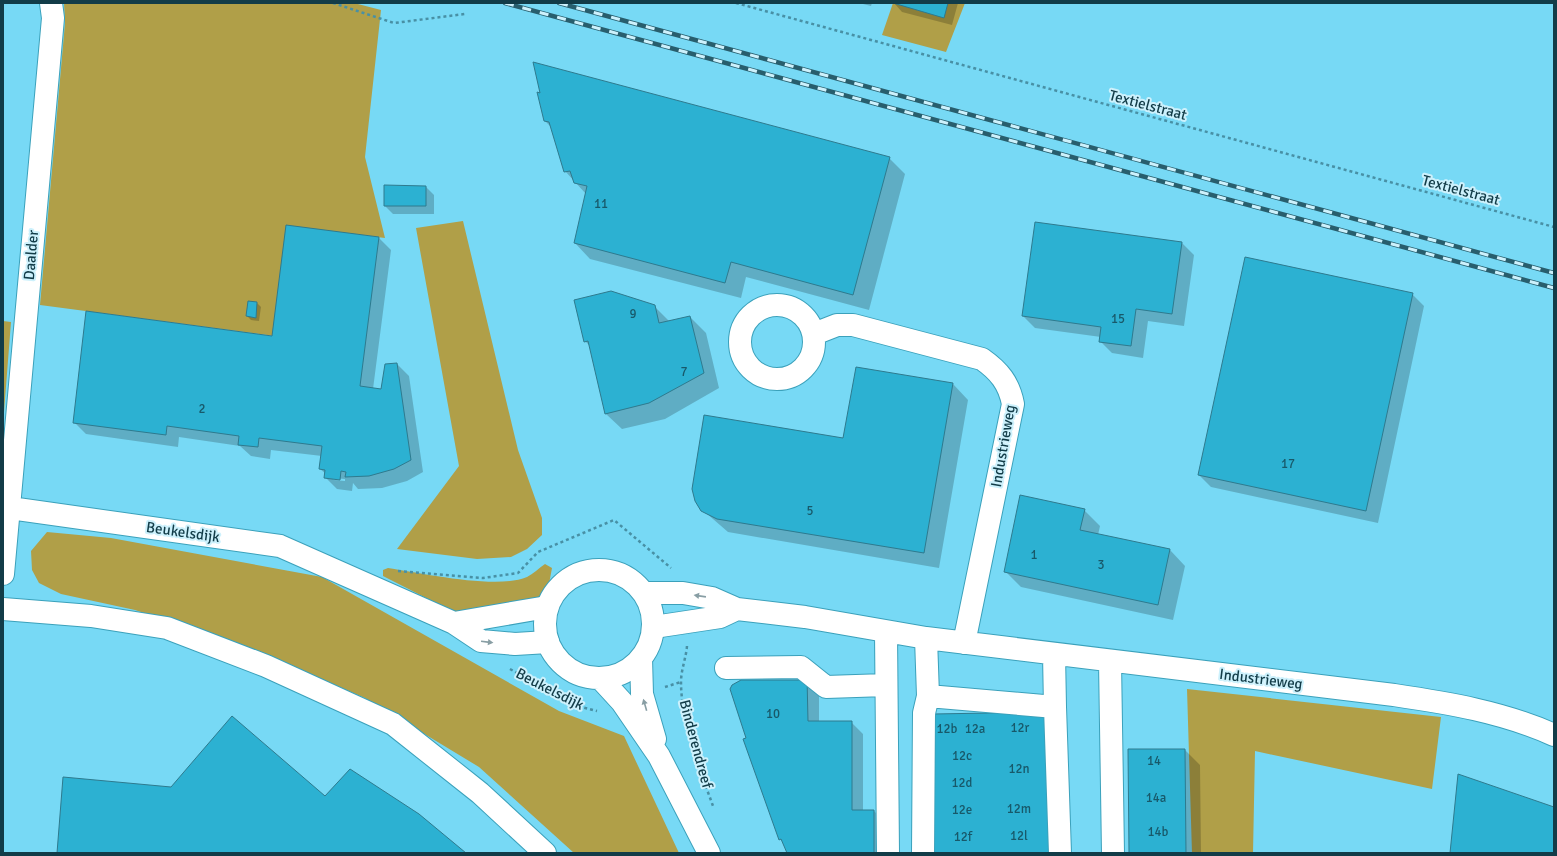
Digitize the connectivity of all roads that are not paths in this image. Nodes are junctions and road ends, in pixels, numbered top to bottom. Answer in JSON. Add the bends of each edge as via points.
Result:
{"nodes":[{"id":1,"x":51,"y":3,"type":"edge"},
{"id":2,"x":814,"y":334,"type":"dead end"},
{"id":3,"x":5,"y":507,"type":"edge"},
{"id":4,"x":3,"y":574,"type":"edge"},
{"id":5,"x":645,"y":593,"type":"junction"},
{"id":6,"x":547,"y":607,"type":"junction"},
{"id":7,"x":3,"y":609,"type":"edge"},
{"id":8,"x":737,"y":609,"type":"junction"},
{"id":9,"x":454,"y":623,"type":"junction"},
{"id":10,"x":654,"y":627,"type":"junction"},
{"id":11,"x":886,"y":632,"type":"junction"},
{"id":12,"x":926,"y":638,"type":"junction"},
{"id":13,"x":548,"y":642,"type":"junction"},
{"id":14,"x":964,"y":643,"type":"junction"},
{"id":15,"x":1054,"y":654,"type":"junction"},
{"id":16,"x":641,"y":658,"type":"junction"},
{"id":17,"x":1110,"y":660,"type":"junction"},
{"id":18,"x":726,"y":668,"type":"dead end"},
{"id":19,"x":600,"y":678,"type":"junction"},
{"id":20,"x":886,"y":685,"type":"junction"},
{"id":21,"x":928,"y":696,"type":"junction"},
{"id":22,"x":632,"y":698,"type":"junction"},
{"id":23,"x":1055,"y":707,"type":"junction"},
{"id":24,"x":1554,"y":735,"type":"edge"},
{"id":25,"x":545,"y":853,"type":"edge"},
{"id":26,"x":709,"y":853,"type":"edge"},
{"id":27,"x":888,"y":853,"type":"edge"},
{"id":28,"x":923,"y":853,"type":"edge"},
{"id":29,"x":1060,"y":853,"type":"edge"},
{"id":30,"x":1113,"y":853,"type":"edge"}],
"edges":[{"from":1,"to":3,"type":"street","name":"Daalder","via":[[53,18]]},
{"from":2,"to":14,"type":"street","name":"Industrieweg","via":[[837,325],[853,325],[982,359],[998,371],[1011,393],[1013,404]]},
{"from":3,"to":4,"type":"street","name":"Daalder"},
{"from":3,"to":9,"type":"street","name":"Beukelsdijk","via":[[280,546]]},
{"from":5,"to":6,"type":"street","via":[[633,581],[618,572],[601,569],[579,573],[560,585]]},
{"from":8,"to":5,"type":"street","name":"Industrieweg","one_way":true,"via":[[712,598]]},
{"from":5,"to":10,"type":"street","via":[[652,609]]},
{"from":6,"to":9,"type":"street"},
{"from":6,"to":13,"type":"street","via":[[545,624]]},
{"from":7,"to":25,"type":"street","via":[[91,616],[167,628],[266,666],[392,724],[480,792]]},
{"from":8,"to":10,"type":"street","via":[[720,617]]},
{"from":8,"to":11,"type":"street","name":"Industrieweg","via":[[805,617]]},
{"from":9,"to":13,"type":"street","name":"Beukelsdijk","one_way":true,"via":[[481,641],[514,644]]},
{"from":10,"to":16,"type":"street","via":[[650,643]]},
{"from":11,"to":12,"type":"street","name":"Industrieweg"},
{"from":11,"to":20,"type":"street"},
{"from":12,"to":14,"type":"street","name":"Industrieweg"},
{"from":12,"to":21,"type":"street"},
{"from":13,"to":19,"type":"street","via":[[556,656],[568,668],[583,676]]},
{"from":14,"to":15,"type":"street","name":"Industrieweg"},
{"from":15,"to":17,"type":"street","name":"Industrieweg"},
{"from":15,"to":23,"type":"street"},
{"from":16,"to":19,"type":"street","via":[[630,669]]},
{"from":16,"to":22,"type":"street","name":"Binderendreef"},
{"from":17,"to":24,"type":"street","name":"Industrieweg","via":[[1466,706]]},
{"from":17,"to":30,"type":"street"},
{"from":18,"to":20,"type":"street","via":[[801,667],[826,687]]},
{"from":19,"to":22,"type":"street","name":"Binderendreef"},
{"from":20,"to":27,"type":"street"},
{"from":21,"to":23,"type":"street"},
{"from":21,"to":28,"type":"street","via":[[924,713]]},
{"from":22,"to":26,"type":"street","name":"Binderendreef"},
{"from":23,"to":29,"type":"street"}]}
